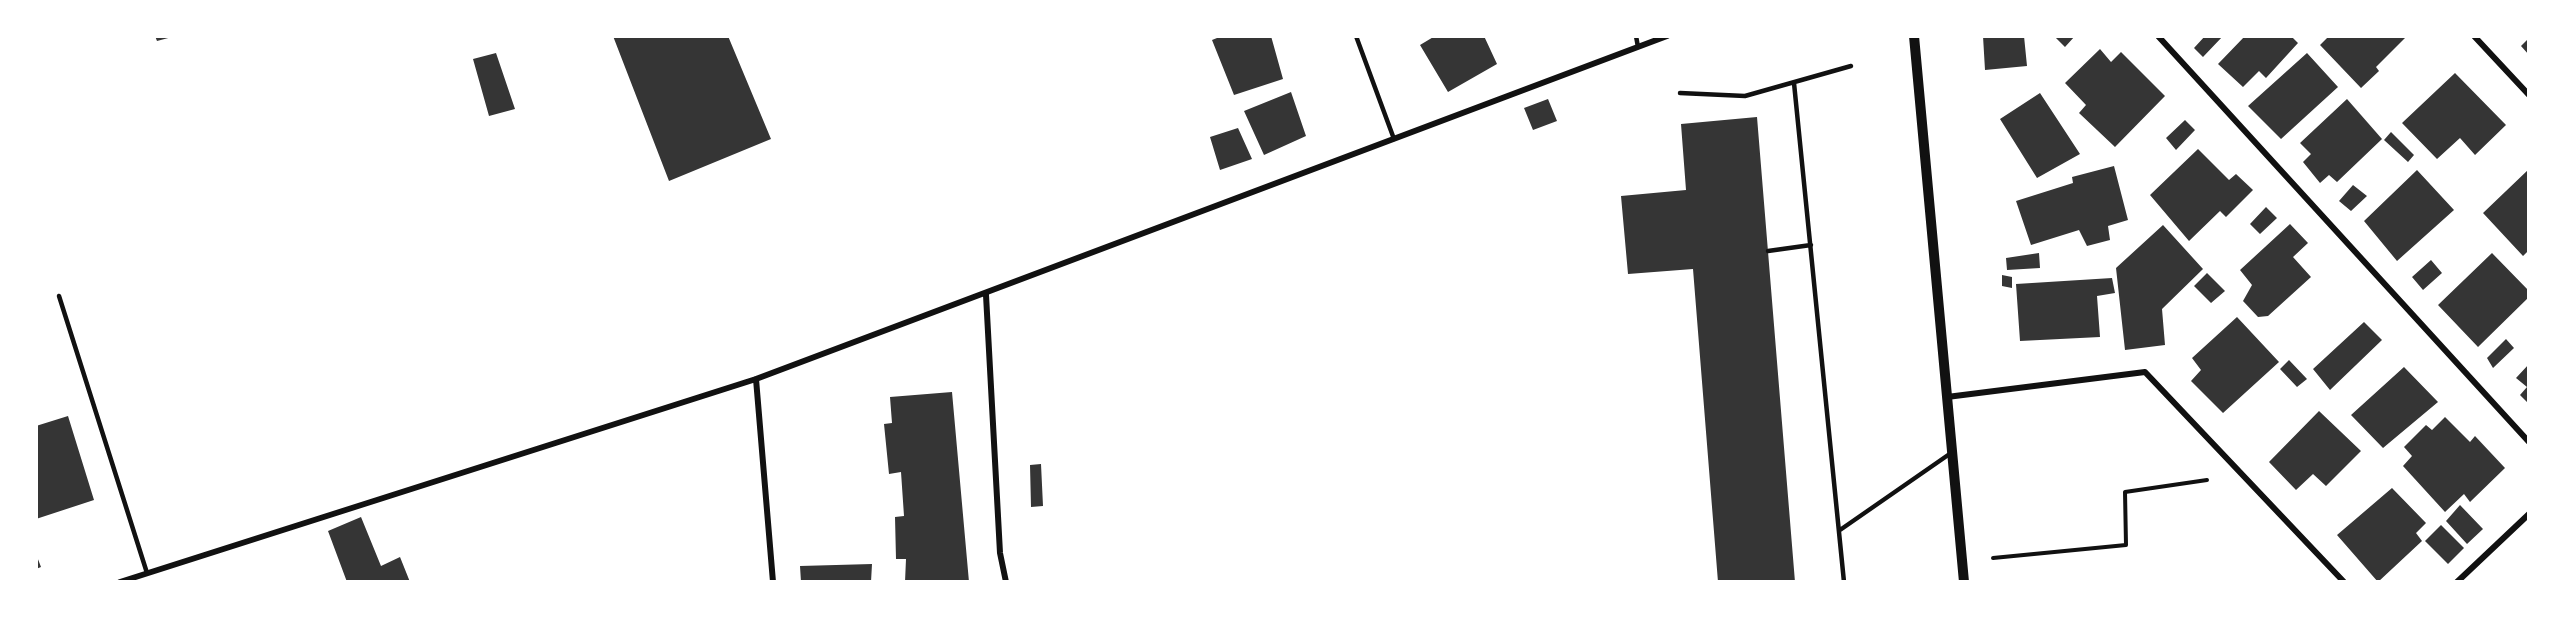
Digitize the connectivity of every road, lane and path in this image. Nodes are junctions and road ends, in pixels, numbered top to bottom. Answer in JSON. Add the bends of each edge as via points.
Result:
{"nodes":[{"id":1,"x":1356,"y":36,"type":"edge"},
{"id":2,"x":1636,"y":36,"type":"edge"},
{"id":3,"x":1667,"y":36,"type":"edge"},
{"id":4,"x":1914,"y":36,"type":"edge"},
{"id":5,"x":2157,"y":36,"type":"edge"},
{"id":6,"x":2474,"y":36,"type":"edge"},
{"id":7,"x":1638,"y":47,"type":"junction"},
{"id":8,"x":1851,"y":66,"type":"dead end"},
{"id":9,"x":1794,"y":83,"type":"junction"},
{"id":10,"x":1680,"y":93,"type":"dead end"},
{"id":11,"x":2529,"y":95,"type":"edge"},
{"id":12,"x":1394,"y":139,"type":"junction"},
{"id":13,"x":1811,"y":246,"type":"junction"},
{"id":14,"x":1768,"y":251,"type":"dead end"},
{"id":15,"x":986,"y":295,"type":"junction"},
{"id":16,"x":59,"y":296,"type":"dead end"},
{"id":17,"x":756,"y":380,"type":"junction"},
{"id":18,"x":1947,"y":397,"type":"junction"},
{"id":19,"x":2529,"y":442,"type":"edge"},
{"id":20,"x":1953,"y":451,"type":"junction"},
{"id":21,"x":2244,"y":474,"type":"junction"},
{"id":22,"x":2529,"y":514,"type":"edge"},
{"id":23,"x":1840,"y":530,"type":"junction"},
{"id":24,"x":1962,"y":561,"type":"junction"},
{"id":25,"x":147,"y":573,"type":"junction"},
{"id":26,"x":120,"y":582,"type":"edge"},
{"id":27,"x":773,"y":582,"type":"edge"},
{"id":28,"x":1006,"y":582,"type":"edge"},
{"id":29,"x":1844,"y":582,"type":"edge"},
{"id":30,"x":1964,"y":582,"type":"edge"},
{"id":31,"x":2344,"y":582,"type":"edge"},
{"id":32,"x":2457,"y":582,"type":"edge"}],
"edges":[{"from":1,"to":12,"type":"lane"},
{"from":2,"to":7,"type":"lane"},
{"from":3,"to":7,"type":"street"},
{"from":4,"to":18,"type":"street"},
{"from":5,"to":19,"type":"street"},
{"from":6,"to":11,"type":"street"},
{"from":7,"to":12,"type":"street"},
{"from":8,"to":9,"type":"lane"},
{"from":9,"to":10,"type":"lane","via":[[1745,96]]},
{"from":9,"to":13,"type":"lane"},
{"from":12,"to":15,"type":"street"},
{"from":13,"to":14,"type":"lane"},
{"from":13,"to":23,"type":"lane"},
{"from":15,"to":17,"type":"street"},
{"from":15,"to":28,"type":"street","via":[[1000,553]]},
{"from":16,"to":25,"type":"lane"},
{"from":17,"to":25,"type":"street"},
{"from":17,"to":27,"type":"street"},
{"from":18,"to":20,"type":"street"},
{"from":18,"to":21,"type":"street","via":[[2145,372]]},
{"from":20,"to":23,"type":"lane"},
{"from":20,"to":24,"type":"street"},
{"from":21,"to":24,"type":"path","via":[[2125,492],[2126,545]]},
{"from":21,"to":31,"type":"street"},
{"from":22,"to":32,"type":"street"},
{"from":23,"to":29,"type":"lane"},
{"from":24,"to":30,"type":"street"},
{"from":25,"to":26,"type":"street"}]}
